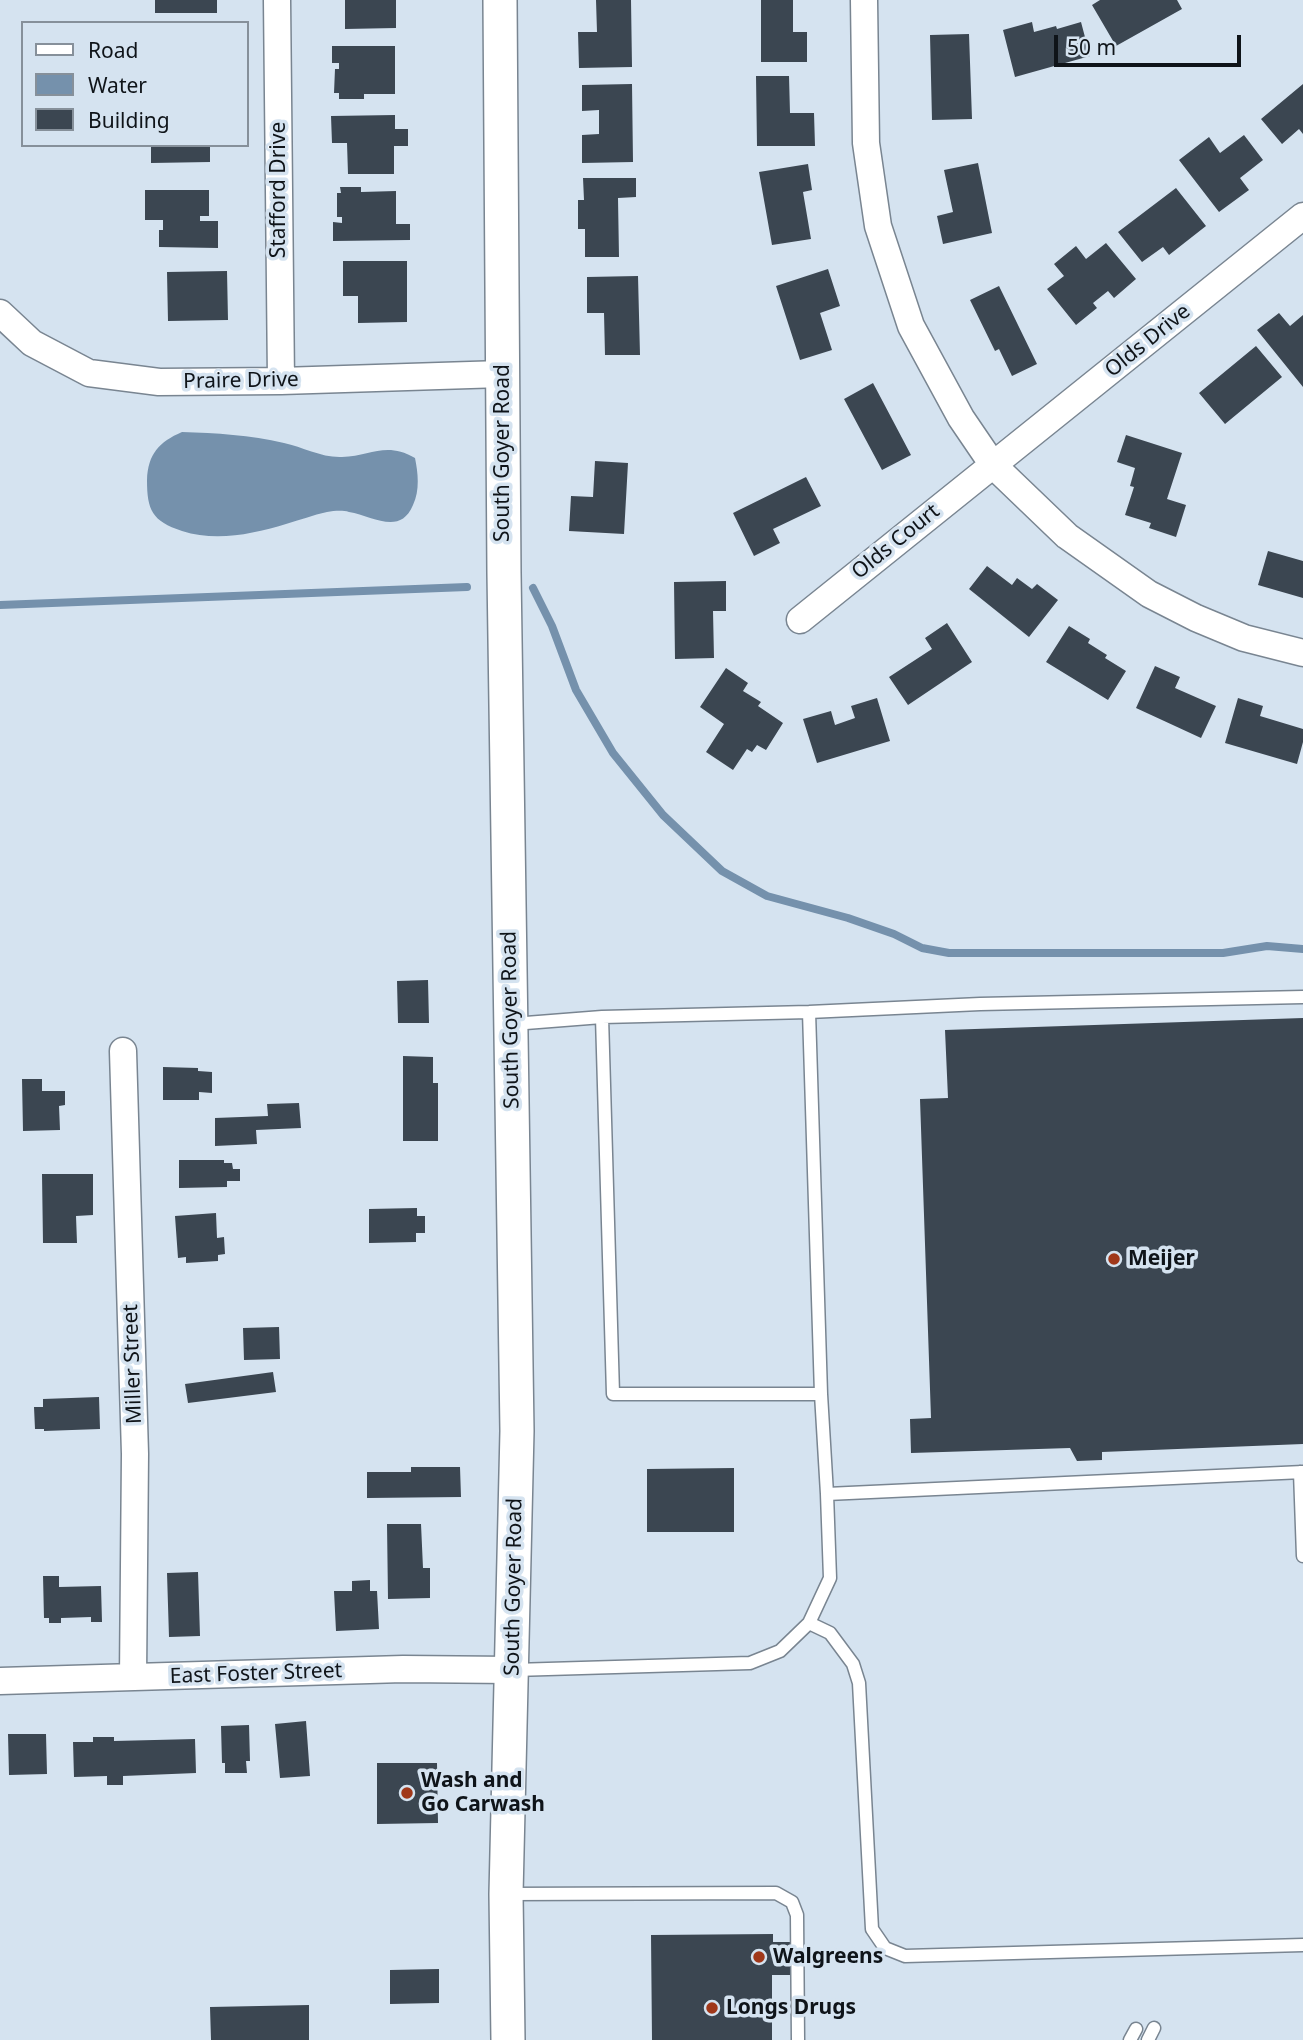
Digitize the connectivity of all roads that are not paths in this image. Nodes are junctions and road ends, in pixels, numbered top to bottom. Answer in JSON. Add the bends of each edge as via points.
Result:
{"nodes":[{"id":1,"x":277,"y":0,"type":"edge"},
{"id":2,"x":500,"y":0,"type":"edge"},
{"id":3,"x":864,"y":0,"type":"edge"},
{"id":4,"x":1303,"y":216,"type":"edge"},
{"id":5,"x":0,"y":313,"type":"edge"},
{"id":6,"x":502,"y":374,"type":"junction"},
{"id":7,"x":281,"y":381,"type":"junction"},
{"id":8,"x":993,"y":465,"type":"junction"},
{"id":9,"x":800,"y":620,"type":"dead end"},
{"id":10,"x":1303,"y":653,"type":"edge"},
{"id":11,"x":1303,"y":997,"type":"edge"},
{"id":12,"x":809,"y":1012,"type":"junction"},
{"id":13,"x":602,"y":1017,"type":"junction"},
{"id":14,"x":511,"y":1024,"type":"junction"},
{"id":15,"x":123,"y":1051,"type":"dead end"},
{"id":16,"x":821,"y":1394,"type":"junction"},
{"id":17,"x":1302,"y":1472,"type":"edge"},
{"id":18,"x":827,"y":1494,"type":"junction"},
{"id":19,"x":1303,"y":1556,"type":"edge"},
{"id":20,"x":809,"y":1623,"type":"junction"},
{"id":21,"x":512,"y":1670,"type":"junction"},
{"id":22,"x":133,"y":1677,"type":"junction"},
{"id":23,"x":0,"y":1681,"type":"edge"},
{"id":24,"x":506,"y":1895,"type":"junction"},
{"id":25,"x":1303,"y":1945,"type":"edge"},
{"id":26,"x":508,"y":2040,"type":"edge"},
{"id":27,"x":798,"y":2040,"type":"edge"}],
"edges":[{"from":1,"to":7,"type":"street","name":"Stafford Drive"},
{"from":2,"to":6,"type":"street","name":"South Goyer Road"},
{"from":3,"to":8,"type":"street","via":[[866,144],[878,226],[911,326],[961,418]]},
{"from":4,"to":8,"type":"street","name":"Olds Drive"},
{"from":5,"to":7,"type":"street","name":"Praire Drive","via":[[32,342],[89,373],[159,382]]},
{"from":6,"to":7,"type":"street","name":"Praire Drive"},
{"from":6,"to":14,"type":"street","name":"South Goyer Road"},
{"from":8,"to":9,"type":"street","name":"Olds Court"},
{"from":8,"to":10,"type":"street","via":[[1067,536],[1149,594],[1244,638]]},
{"from":11,"to":12,"type":"lane"},
{"from":12,"to":13,"type":"lane"},
{"from":12,"to":16,"type":"lane"},
{"from":13,"to":14,"type":"lane"},
{"from":13,"to":16,"type":"lane","via":[[613,1394]]},
{"from":14,"to":21,"type":"street","name":"South Goyer Road","via":[[517,1431]]},
{"from":15,"to":22,"type":"street","name":"Miller Street","via":[[135,1454]]},
{"from":16,"to":18,"type":"lane"},
{"from":17,"to":18,"type":"lane"},
{"from":17,"to":19,"type":"lane"},
{"from":18,"to":20,"type":"lane","via":[[830,1578]]},
{"from":20,"to":21,"type":"lane","via":[[780,1651],[750,1663]]},
{"from":20,"to":25,"type":"lane","via":[[830,1633],[853,1664],[859,1683],[872,1929],[885,1948],[905,1956]]},
{"from":21,"to":22,"type":"street","name":"East Foster Street"},
{"from":21,"to":24,"type":"street","name":"South Goyer Road"},
{"from":22,"to":23,"type":"street","name":"East Foster Street"},
{"from":24,"to":26,"type":"street","name":"South Goyer Road"},
{"from":24,"to":27,"type":"lane","via":[[776,1893],[792,1902],[797,1915]]}]}
